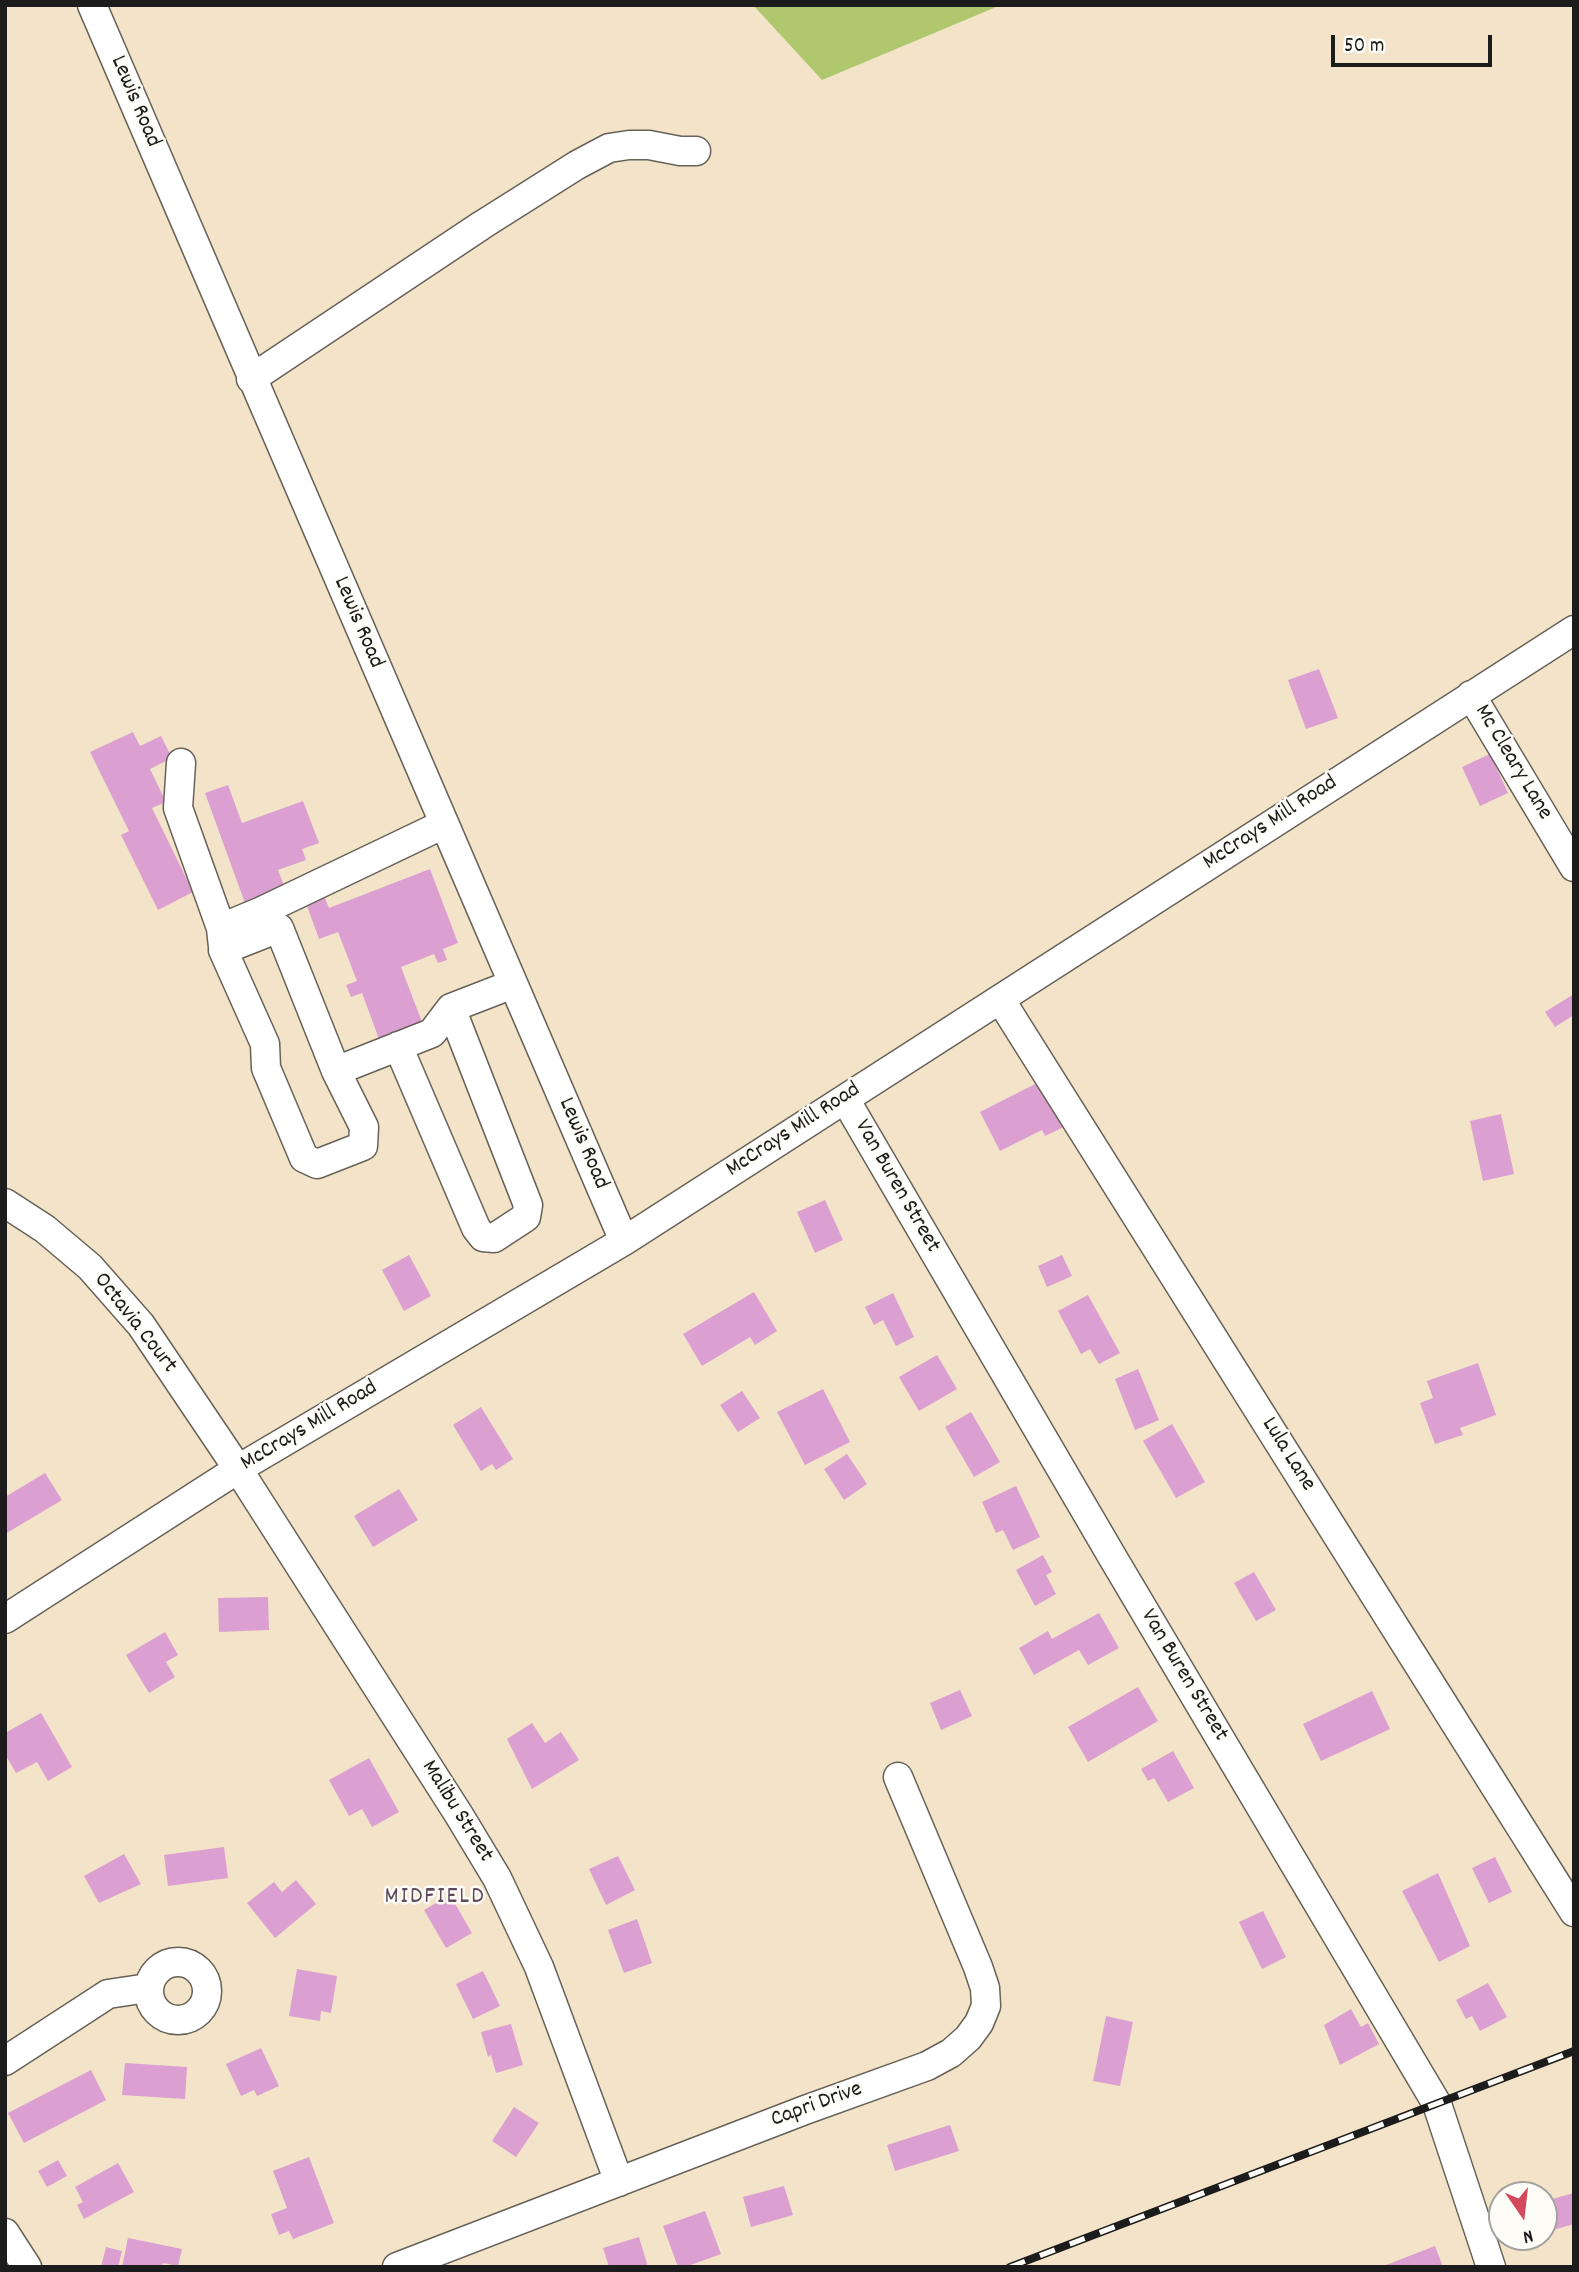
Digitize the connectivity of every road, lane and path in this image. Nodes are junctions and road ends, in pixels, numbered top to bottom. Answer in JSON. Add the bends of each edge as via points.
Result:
{"nodes":[{"id":1,"x":92,"y":5,"type":"edge"},
{"id":2,"x":695,"y":151,"type":"dead end"},
{"id":3,"x":251,"y":379,"type":"junction"},
{"id":4,"x":1574,"y":630,"type":"edge"},
{"id":5,"x":1471,"y":695,"type":"junction"},
{"id":6,"x":181,"y":763,"type":"dead end"},
{"id":7,"x":444,"y":824,"type":"junction"},
{"id":8,"x":1574,"y":867,"type":"edge"},
{"id":9,"x":222,"y":939,"type":"junction"},
{"id":10,"x":513,"y":984,"type":"junction"},
{"id":11,"x":1000,"y":999,"type":"junction"},
{"id":12,"x":451,"y":1008,"type":"junction"},
{"id":13,"x":398,"y":1046,"type":"junction"},
{"id":14,"x":336,"y":1071,"type":"junction"},
{"id":15,"x":845,"y":1098,"type":"junction"},
{"id":16,"x":5,"y":1203,"type":"edge"},
{"id":17,"x":624,"y":1241,"type":"junction"},
{"id":18,"x":238,"y":1469,"type":"junction"},
{"id":19,"x":5,"y":1619,"type":"edge"},
{"id":20,"x":898,"y":1777,"type":"dead end"},
{"id":21,"x":1574,"y":1912,"type":"edge"},
{"id":22,"x":148,"y":1988,"type":"dead end"},
{"id":23,"x":5,"y":2061,"type":"edge"},
{"id":24,"x":619,"y":2182,"type":"junction"},
{"id":25,"x":5,"y":2233,"type":"edge"},
{"id":26,"x":27,"y":2267,"type":"edge"},
{"id":27,"x":397,"y":2267,"type":"edge"},
{"id":28,"x":1491,"y":2267,"type":"edge"}],
"edges":[{"from":1,"to":3,"type":"street","name":"Lewis Road"},
{"from":2,"to":3,"type":"street","via":[[649,145],[609,148],[482,225]]},
{"from":3,"to":7,"type":"street","name":"Lewis Road"},
{"from":4,"to":5,"type":"street","name":"McCrays Mill Road"},
{"from":5,"to":8,"type":"street","name":"Mc Cleary Lane"},
{"from":5,"to":11,"type":"street","name":"McCrays Mill Road"},
{"from":6,"to":9,"type":"street","via":[[178,808]]},
{"from":7,"to":9,"type":"street","via":[[283,901]]},
{"from":7,"to":10,"type":"street","name":"Lewis Road"},
{"from":9,"to":14,"type":"street","via":[[279,928]]},
{"from":9,"to":14,"type":"street","via":[[265,1044],[266,1068],[304,1158],[317,1164],[363,1146],[363,1127]]},
{"from":10,"to":12,"type":"street"},
{"from":10,"to":17,"type":"street","name":"Lewis Road"},
{"from":11,"to":15,"type":"street","name":"McCrays Mill Road"},
{"from":11,"to":21,"type":"street","name":"Lula Lane"},
{"from":12,"to":13,"type":"street","via":[[432,1033]]},
{"from":12,"to":13,"type":"street","via":[[528,1205],[526,1217],[494,1238],[483,1237],[476,1228]]},
{"from":13,"to":14,"type":"street"},
{"from":15,"to":17,"type":"street","name":"McCrays Mill Road"},
{"from":15,"to":28,"type":"street","name":"Van Buren Street","via":[[1437,2104]]},
{"from":16,"to":18,"type":"street","name":"Octavia Court","via":[[45,1229],[108,1287],[141,1325]]},
{"from":17,"to":18,"type":"street","name":"McCrays Mill Road"},
{"from":18,"to":19,"type":"street","name":"McCrays Mill Road"},
{"from":18,"to":24,"type":"street","name":"Malibu Street","via":[[496,1878],[539,1967]]},
{"from":20,"to":24,"type":"street","name":"Capri Drive","via":[[985,1988],[986,2006],[974,2031],[951,2053],[927,2066]]},
{"from":22,"to":23,"type":"street","via":[[108,1994]]},
{"from":24,"to":27,"type":"street","name":"Capri Drive"},
{"from":25,"to":26,"type":"street"}]}
